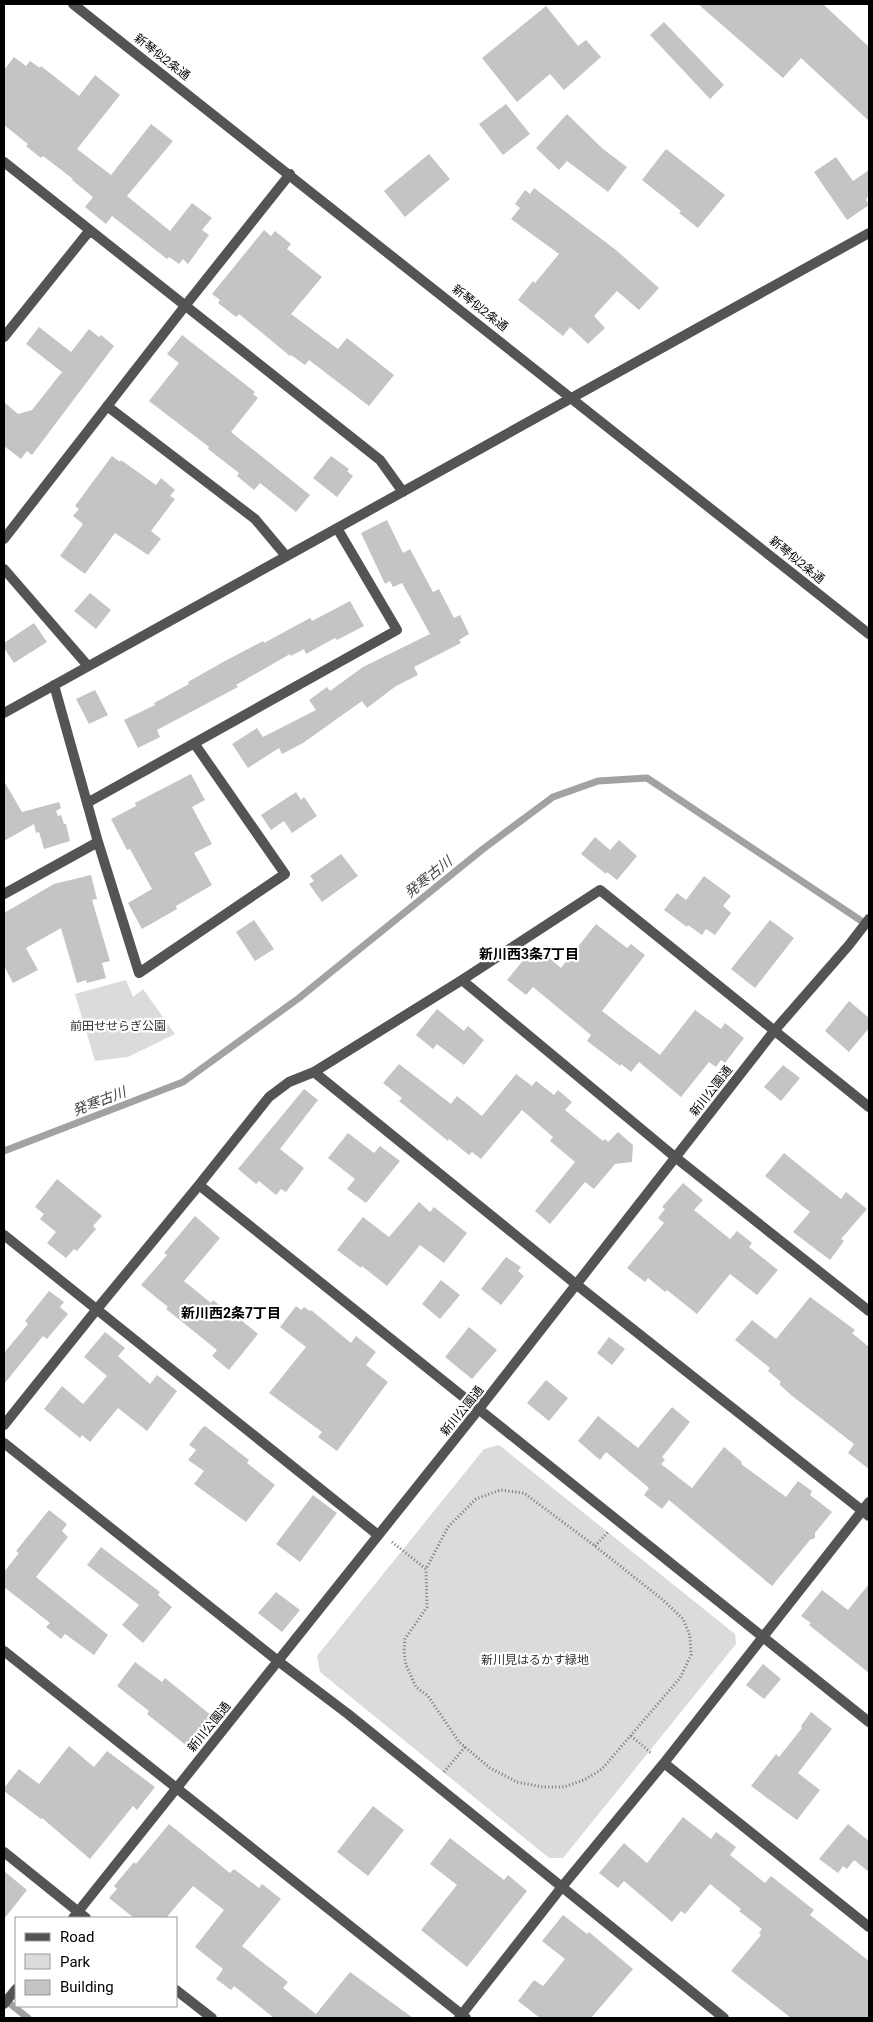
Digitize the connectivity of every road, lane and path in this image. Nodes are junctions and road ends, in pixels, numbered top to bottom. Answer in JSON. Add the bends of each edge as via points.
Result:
{"nodes":[{"id":1,"x":74,"y":4,"type":"edge"},
{"id":2,"x":4,"y":162,"type":"edge"},
{"id":3,"x":290,"y":174,"type":"junction"},
{"id":4,"x":90,"y":230,"type":"junction"},
{"id":5,"x":869,"y":233,"type":"edge"},
{"id":6,"x":185,"y":306,"type":"junction"},
{"id":7,"x":4,"y":336,"type":"edge"},
{"id":8,"x":573,"y":397,"type":"junction"},
{"id":9,"x":107,"y":406,"type":"junction"},
{"id":10,"x":403,"y":492,"type":"junction"},
{"id":11,"x":337,"y":528,"type":"junction"},
{"id":12,"x":4,"y":539,"type":"edge"},
{"id":13,"x":286,"y":556,"type":"junction"},
{"id":14,"x":4,"y":569,"type":"edge"},
{"id":15,"x":869,"y":634,"type":"edge"},
{"id":16,"x":88,"y":666,"type":"junction"},
{"id":17,"x":54,"y":685,"type":"junction"},
{"id":18,"x":4,"y":713,"type":"edge"},
{"id":19,"x":194,"y":743,"type":"junction"},
{"id":20,"x":87,"y":803,"type":"junction"},
{"id":21,"x":98,"y":842,"type":"junction"},
{"id":22,"x":4,"y":894,"type":"edge"},
{"id":23,"x":869,"y":919,"type":"edge"},
{"id":24,"x":462,"y":980,"type":"junction"},
{"id":25,"x":774,"y":1031,"type":"junction"},
{"id":26,"x":314,"y":1072,"type":"junction"},
{"id":27,"x":869,"y":1107,"type":"edge"},
{"id":28,"x":675,"y":1157,"type":"junction"},
{"id":29,"x":200,"y":1185,"type":"junction"},
{"id":30,"x":4,"y":1235,"type":"edge"},
{"id":31,"x":577,"y":1285,"type":"junction"},
{"id":32,"x":97,"y":1309,"type":"junction"},
{"id":33,"x":869,"y":1311,"type":"edge"},
{"id":34,"x":479,"y":1409,"type":"junction"},
{"id":35,"x":4,"y":1426,"type":"edge"},
{"id":36,"x":4,"y":1443,"type":"edge"},
{"id":37,"x":867,"y":1510,"type":"edge"},
{"id":38,"x":609,"y":1531,"type":"dead end"},
{"id":39,"x":378,"y":1535,"type":"junction"},
{"id":40,"x":392,"y":1541,"type":"dead end"},
{"id":41,"x":595,"y":1546,"type":"junction"},
{"id":42,"x":426,"y":1570,"type":"junction"},
{"id":43,"x":763,"y":1637,"type":"junction"},
{"id":44,"x":4,"y":1651,"type":"edge"},
{"id":45,"x":278,"y":1661,"type":"junction"},
{"id":46,"x":869,"y":1722,"type":"edge"},
{"id":47,"x":631,"y":1736,"type":"junction"},
{"id":48,"x":465,"y":1747,"type":"junction"},
{"id":49,"x":652,"y":1754,"type":"dead end"},
{"id":50,"x":664,"y":1764,"type":"junction"},
{"id":51,"x":441,"y":1775,"type":"dead end"},
{"id":52,"x":176,"y":1787,"type":"junction"},
{"id":53,"x":4,"y":1852,"type":"edge"},
{"id":54,"x":561,"y":1888,"type":"junction"},
{"id":55,"x":79,"y":1916,"type":"edge"},
{"id":56,"x":869,"y":1927,"type":"edge"},
{"id":57,"x":15,"y":1990,"type":"edge"},
{"id":58,"x":178,"y":1992,"type":"edge"},
{"id":59,"x":4,"y":2004,"type":"edge"},
{"id":60,"x":462,"y":2017,"type":"edge"},
{"id":61,"x":212,"y":2018,"type":"edge"},
{"id":62,"x":724,"y":2018,"type":"edge"}],
"edges":[{"from":1,"to":3,"type":"street","name":"新琴似2条通"},
{"from":2,"to":4,"type":"street"},
{"from":3,"to":6,"type":"street"},
{"from":3,"to":8,"type":"street","name":"新琴似2条通"},
{"from":4,"to":6,"type":"street"},
{"from":4,"to":7,"type":"street"},
{"from":5,"to":8,"type":"street"},
{"from":6,"to":9,"type":"street"},
{"from":6,"to":10,"type":"street","via":[[380,460]]},
{"from":8,"to":10,"type":"street"},
{"from":8,"to":15,"type":"street","name":"新琴似2条通"},
{"from":9,"to":12,"type":"street"},
{"from":9,"to":13,"type":"street","via":[[255,519]]},
{"from":10,"to":11,"type":"street"},
{"from":11,"to":13,"type":"street"},
{"from":11,"to":19,"type":"street","via":[[397,630]]},
{"from":13,"to":16,"type":"street"},
{"from":14,"to":16,"type":"street"},
{"from":16,"to":17,"type":"street"},
{"from":17,"to":18,"type":"street"},
{"from":17,"to":20,"type":"street"},
{"from":19,"to":20,"type":"street"},
{"from":19,"to":21,"type":"street","via":[[286,874],[139,972]]},
{"from":20,"to":21,"type":"street"},
{"from":21,"to":22,"type":"street"},
{"from":23,"to":25,"type":"street","name":"新川公園通"},
{"from":24,"to":25,"type":"street","via":[[600,890]]},
{"from":24,"to":26,"type":"street"},
{"from":24,"to":28,"type":"street"},
{"from":25,"to":27,"type":"street"},
{"from":25,"to":28,"type":"street","name":"新川公園通"},
{"from":26,"to":29,"type":"street","via":[[289,1082],[269,1097]]},
{"from":26,"to":31,"type":"street"},
{"from":28,"to":31,"type":"street","name":"新川公園通"},
{"from":28,"to":33,"type":"street"},
{"from":29,"to":32,"type":"street"},
{"from":29,"to":34,"type":"street"},
{"from":30,"to":32,"type":"street"},
{"from":31,"to":34,"type":"street","name":"新川公園通"},
{"from":31,"to":37,"type":"street"},
{"from":32,"to":35,"type":"street"},
{"from":32,"to":39,"type":"street"},
{"from":34,"to":39,"type":"street","name":"新川公園通"},
{"from":34,"to":43,"type":"street"},
{"from":36,"to":45,"type":"street"},
{"from":37,"to":43,"type":"street"},
{"from":38,"to":41,"type":"path"},
{"from":39,"to":45,"type":"street","name":"新川公園通"},
{"from":40,"to":42,"type":"path"},
{"from":41,"to":42,"type":"path","via":[[524,1493],[500,1490],[476,1499],[448,1527]]},
{"from":41,"to":47,"type":"path","via":[[683,1618],[690,1636],[690,1655],[680,1678]]},
{"from":42,"to":48,"type":"path","via":[[427,1607],[405,1639],[406,1665],[416,1686],[428,1696]]},
{"from":43,"to":46,"type":"street"},
{"from":43,"to":50,"type":"street"},
{"from":44,"to":52,"type":"street"},
{"from":45,"to":52,"type":"street","name":"新川公園通"},
{"from":45,"to":54,"type":"street"},
{"from":47,"to":48,"type":"path","via":[[602,1769],[584,1780],[564,1786],[544,1787],[517,1782],[490,1768]]},
{"from":47,"to":49,"type":"path"},
{"from":48,"to":51,"type":"path"},
{"from":50,"to":54,"type":"street"},
{"from":50,"to":56,"type":"street"},
{"from":52,"to":55,"type":"street","name":"新川公園通"},
{"from":52,"to":60,"type":"street"},
{"from":53,"to":55,"type":"street"},
{"from":54,"to":60,"type":"street"},
{"from":54,"to":62,"type":"street"},
{"from":57,"to":59,"type":"street"},
{"from":58,"to":61,"type":"street"}]}
